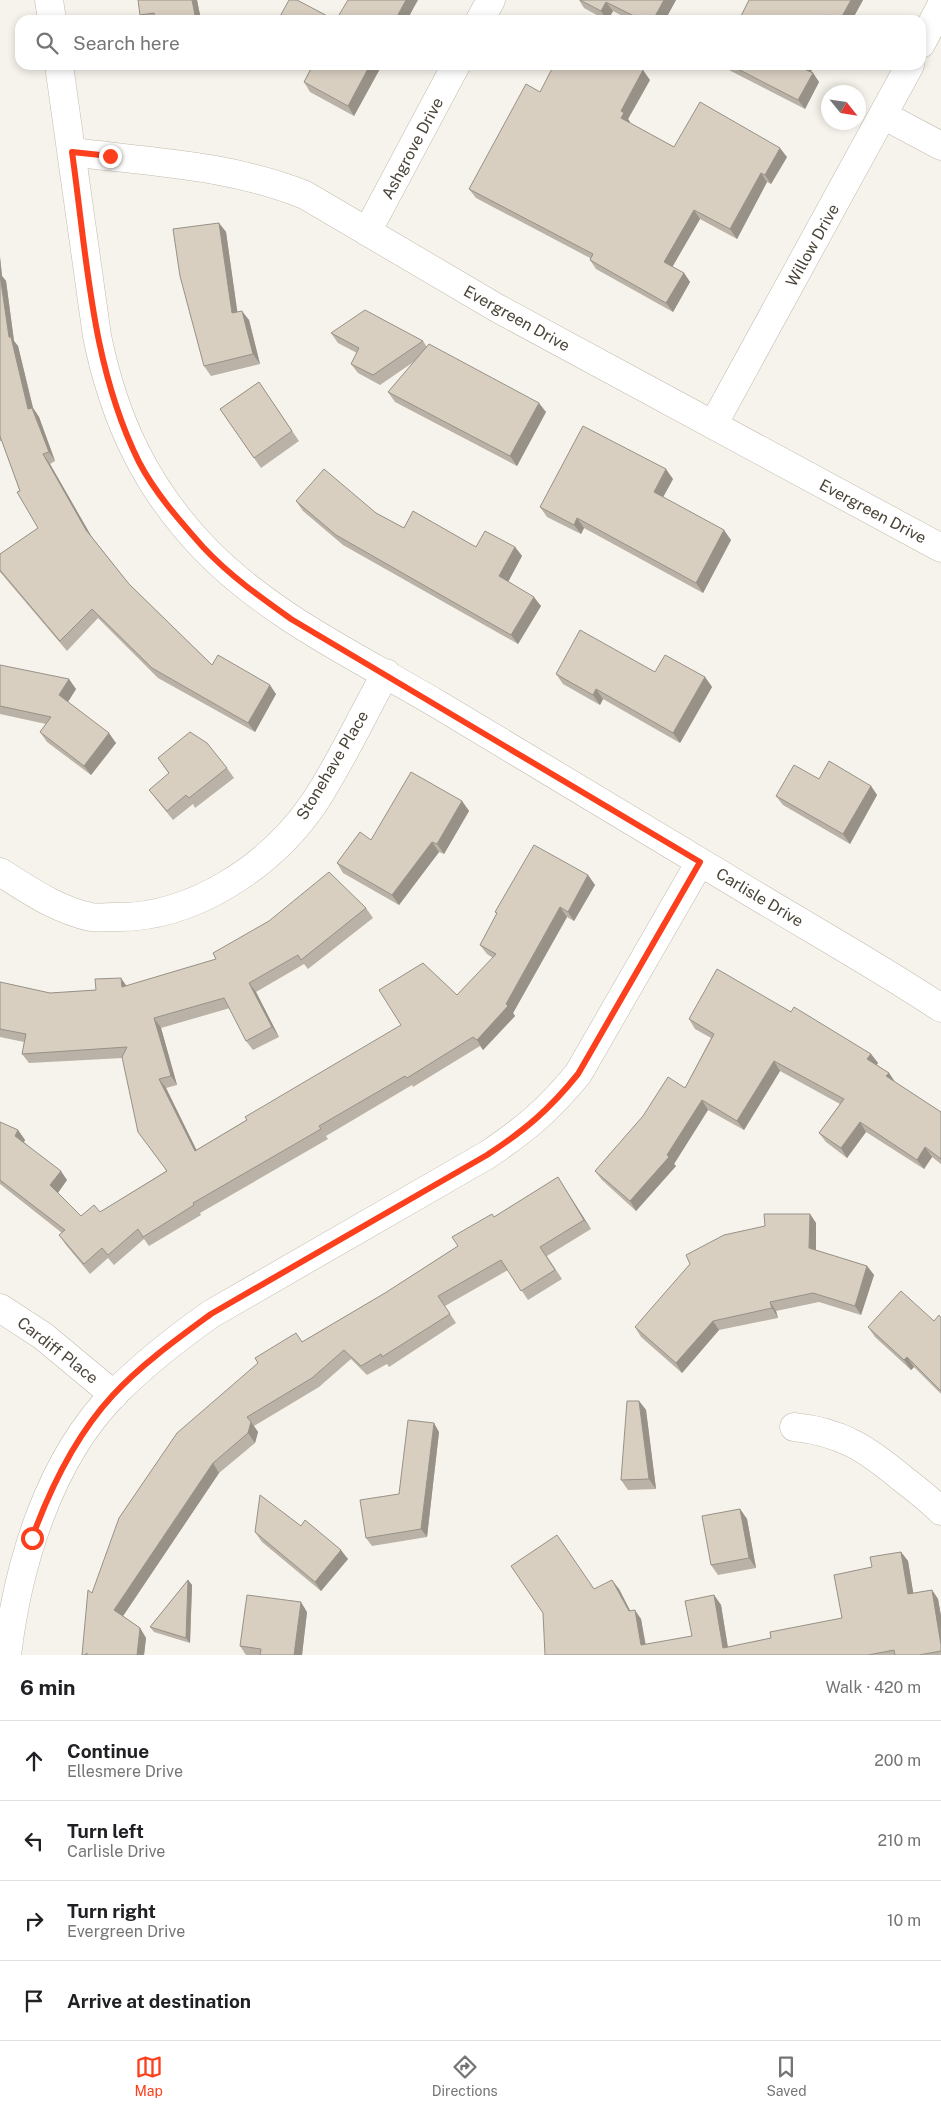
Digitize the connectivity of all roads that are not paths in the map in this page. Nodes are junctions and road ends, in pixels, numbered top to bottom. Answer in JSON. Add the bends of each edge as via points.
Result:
{"nodes":[{"id":1,"x":49,"y":0,"type":"edge"},
{"id":2,"x":491,"y":0,"type":"edge"},
{"id":3,"x":941,"y":6,"type":"edge"},
{"id":4,"x":51,"y":15,"type":"edge"},
{"id":5,"x":483,"y":15,"type":"edge"},
{"id":6,"x":926,"y":34,"type":"edge"},
{"id":7,"x":60,"y":70,"type":"edge"},
{"id":8,"x":453,"y":70,"type":"edge"},
{"id":9,"x":907,"y":70,"type":"edge"},
{"id":10,"x":883,"y":115,"type":"junction"},
{"id":11,"x":941,"y":146,"type":"edge"},
{"id":12,"x":72,"y":152,"type":"junction"},
{"id":13,"x":367,"y":232,"type":"junction"},
{"id":14,"x":713,"y":425,"type":"junction"},
{"id":15,"x":941,"y":548,"type":"edge"},
{"id":16,"x":386,"y":673,"type":"junction"},
{"id":17,"x":700,"y":862,"type":"junction"},
{"id":18,"x":0,"y":872,"type":"edge"},
{"id":19,"x":941,"y":1008,"type":"edge"},
{"id":20,"x":0,"y":1308,"type":"edge"},
{"id":21,"x":114,"y":1394,"type":"junction"},
{"id":22,"x":794,"y":1427,"type":"dead end"},
{"id":23,"x":941,"y":1511,"type":"edge"},
{"id":24,"x":7,"y":1655,"type":"edge"}],
"edges":[{"from":1,"to":4,"type":"street"},
{"from":2,"to":5,"type":"street"},
{"from":3,"to":6,"type":"street"},
{"from":7,"to":12,"type":"street","name":"Carlisle Drive"},
{"from":8,"to":13,"type":"street","name":"Ashgrove Drive"},
{"from":9,"to":10,"type":"street","name":"Willow Drive"},
{"from":10,"to":11,"type":"street"},
{"from":10,"to":14,"type":"street","name":"Willow Drive"},
{"from":12,"to":13,"type":"street","name":"Evergreen Drive","via":[[256,178],[305,195]]},
{"from":12,"to":16,"type":"street","name":"Carlisle Drive","via":[[105,376],[140,464],[169,507],[204,548],[241,582],[291,619]]},
{"from":13,"to":14,"type":"street","name":"Evergreen Drive","via":[[498,308]]},
{"from":14,"to":15,"type":"street","name":"Evergreen Drive"},
{"from":16,"to":17,"type":"street","name":"Carlisle Drive"},
{"from":16,"to":18,"type":"street","name":"Stonehave Place","via":[[334,768],[286,838],[255,866],[216,890],[173,909],[136,918],[92,917],[47,902]]},
{"from":17,"to":19,"type":"street","name":"Carlisle Drive"},
{"from":17,"to":21,"type":"street","via":[[578,1074],[552,1105],[520,1133],[487,1155],[211,1314],[169,1345]]},
{"from":20,"to":21,"type":"street","name":"Cardiff Place","via":[[43,1336]]},
{"from":21,"to":24,"type":"street","via":[[88,1426],[45,1503],[26,1555],[12,1611]]},
{"from":22,"to":23,"type":"street","via":[[816,1430],[858,1445]]}]}
